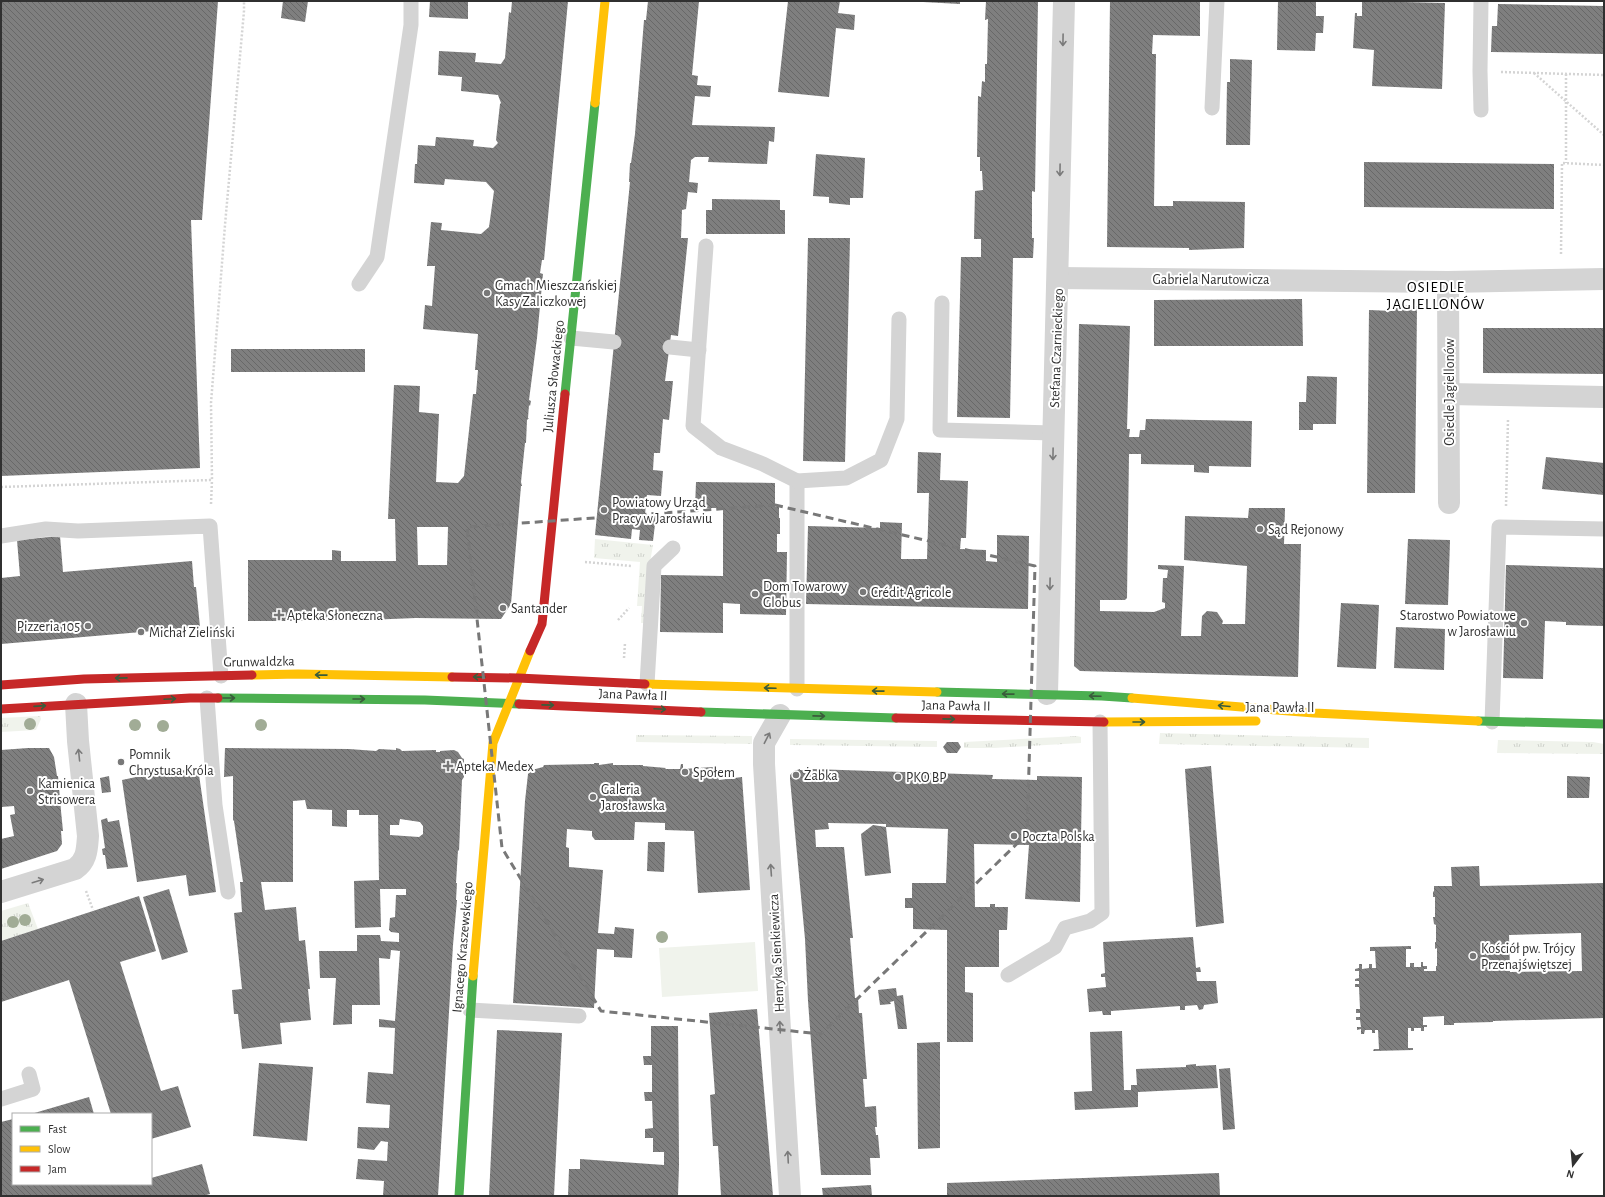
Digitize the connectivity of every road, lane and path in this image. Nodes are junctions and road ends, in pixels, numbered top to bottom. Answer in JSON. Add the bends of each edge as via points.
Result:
{"nodes":[{"id":1,"x":244,"y":1,"type":"edge"},
{"id":2,"x":411,"y":1,"type":"edge"},
{"id":3,"x":606,"y":1,"type":"edge"},
{"id":4,"x":1064,"y":1,"type":"edge"},
{"id":5,"x":1217,"y":1,"type":"edge"},
{"id":6,"x":1481,"y":1,"type":"edge"},
{"id":7,"x":1480,"y":71,"type":"junction"},
{"id":8,"x":1534,"y":73,"type":"junction"},
{"id":9,"x":1566,"y":74,"type":"junction"},
{"id":10,"x":1604,"y":75,"type":"edge"},
{"id":11,"x":1566,"y":101,"type":"junction"},
{"id":12,"x":1212,"y":108,"type":"dead end"},
{"id":13,"x":1481,"y":110,"type":"dead end"},
{"id":14,"x":1604,"y":135,"type":"edge"},
{"id":15,"x":1566,"y":163,"type":"junction"},
{"id":16,"x":1604,"y":165,"type":"edge"},
{"id":17,"x":706,"y":246,"type":"dead end"},
{"id":18,"x":1561,"y":256,"type":"dead end"},
{"id":19,"x":1058,"y":278,"type":"junction"},
{"id":20,"x":1604,"y":279,"type":"edge"},
{"id":21,"x":1448,"y":282,"type":"junction"},
{"id":22,"x":359,"y":284,"type":"dead end"},
{"id":23,"x":942,"y":303,"type":"dead end"},
{"id":24,"x":899,"y":319,"type":"dead end"},
{"id":25,"x":571,"y":338,"type":"junction"},
{"id":26,"x":614,"y":342,"type":"dead end"},
{"id":27,"x":670,"y":347,"type":"dead end"},
{"id":28,"x":699,"y":350,"type":"junction"},
{"id":29,"x":1449,"y":394,"type":"junction"},
{"id":30,"x":1508,"y":395,"type":"junction"},
{"id":31,"x":1604,"y":397,"type":"edge"},
{"id":32,"x":1053,"y":433,"type":"junction"},
{"id":33,"x":797,"y":481,"type":"junction"},
{"id":34,"x":1,"y":488,"type":"edge"},
{"id":35,"x":1449,"y":503,"type":"dead end"},
{"id":36,"x":1506,"y":504,"type":"dead end"},
{"id":37,"x":1604,"y":529,"type":"edge"},
{"id":38,"x":1,"y":536,"type":"edge"},
{"id":39,"x":673,"y":548,"type":"dead end"},
{"id":40,"x":585,"y":562,"type":"dead end"},
{"id":41,"x":634,"y":567,"type":"dead end"},
{"id":42,"x":632,"y":605,"type":"dead end"},
{"id":43,"x":618,"y":620,"type":"dead end"},
{"id":44,"x":625,"y":643,"type":"dead end"},
{"id":45,"x":624,"y":664,"type":"dead end"},
{"id":46,"x":221,"y":676,"type":"junction"},
{"id":47,"x":518,"y":678,"type":"junction"},
{"id":48,"x":647,"y":684,"type":"junction"},
{"id":49,"x":1,"y":685,"type":"edge"},
{"id":50,"x":797,"y":689,"type":"junction"},
{"id":51,"x":1047,"y":694,"type":"junction"},
{"id":52,"x":208,"y":698,"type":"junction"},
{"id":53,"x":76,"y":704,"type":"junction"},
{"id":54,"x":509,"y":704,"type":"junction"},
{"id":55,"x":1,"y":709,"type":"edge"},
{"id":56,"x":780,"y":715,"type":"junction"},
{"id":57,"x":1403,"y":718,"type":"junction"},
{"id":58,"x":1267,"y":721,"type":"dead end"},
{"id":59,"x":1298,"y":721,"type":"dead end"},
{"id":60,"x":1100,"y":722,"type":"junction"},
{"id":61,"x":1492,"y":722,"type":"junction"},
{"id":62,"x":1604,"y":724,"type":"edge"},
{"id":63,"x":84,"y":884,"type":"dead end"},
{"id":64,"x":1,"y":892,"type":"edge"},
{"id":65,"x":228,"y":892,"type":"dead end"},
{"id":66,"x":93,"y":910,"type":"dead end"},
{"id":67,"x":1008,"y":976,"type":"dead end"},
{"id":68,"x":470,"y":1010,"type":"junction"},
{"id":69,"x":579,"y":1016,"type":"dead end"},
{"id":70,"x":29,"y":1074,"type":"dead end"},
{"id":71,"x":1,"y":1098,"type":"edge"},
{"id":72,"x":459,"y":1196,"type":"edge"},
{"id":73,"x":790,"y":1196,"type":"edge"}],
"edges":[{"from":1,"to":34,"type":"path","via":[[211,403],[212,480]]},
{"from":2,"to":22,"type":"lane","via":[[411,25],[377,257]]},
{"from":3,"to":25,"type":"main road","name":"Juliusza Słowackiego"},
{"from":4,"to":19,"type":"street","name":"Stefana Czarnieckiego","one_way":true},
{"from":5,"to":12,"type":"lane"},
{"from":6,"to":7,"type":"lane"},
{"from":7,"to":8,"type":"path"},
{"from":7,"to":13,"type":"lane"},
{"from":8,"to":9,"type":"path"},
{"from":8,"to":11,"type":"path"},
{"from":9,"to":10,"type":"path"},
{"from":9,"to":11,"type":"path"},
{"from":11,"to":14,"type":"path"},
{"from":11,"to":15,"type":"path"},
{"from":15,"to":16,"type":"path"},
{"from":15,"to":18,"type":"path","via":[[1562,163]]},
{"from":17,"to":28,"type":"lane"},
{"from":19,"to":21,"type":"street","name":"Gabriela Narutowicza"},
{"from":19,"to":32,"type":"street","name":"Stefana Czarnieckiego"},
{"from":20,"to":21,"type":"street","name":"Gabriela Narutowicza"},
{"from":21,"to":29,"type":"street","name":"Osiedle Jagiellonów"},
{"from":23,"to":32,"type":"lane","via":[[940,430]]},
{"from":24,"to":33,"type":"lane","via":[[898,419],[881,460],[846,478]]},
{"from":25,"to":26,"type":"lane"},
{"from":25,"to":47,"type":"main road","name":"Juliusza Słowackiego","via":[[542,624]]},
{"from":27,"to":28,"type":"lane"},
{"from":28,"to":33,"type":"lane","via":[[693,426],[721,448],[763,464]]},
{"from":29,"to":30,"type":"street"},
{"from":29,"to":35,"type":"street","name":"Osiedle Jagiellonów"},
{"from":30,"to":31,"type":"street"},
{"from":30,"to":36,"type":"path"},
{"from":32,"to":51,"type":"street","name":"Stefana Czarnieckiego","one_way":true},
{"from":33,"to":50,"type":"lane"},
{"from":37,"to":61,"type":"lane","via":[[1499,527]]},
{"from":38,"to":46,"type":"lane","via":[[46,529],[78,531],[210,526]]},
{"from":39,"to":48,"type":"lane","via":[[654,566]]},
{"from":40,"to":41,"type":"path"},
{"from":42,"to":43,"type":"path"},
{"from":44,"to":45,"type":"path"},
{"from":47,"to":46,"type":"main road","name":"Grunwaldzka","one_way":true,"via":[[298,674]]},
{"from":46,"to":49,"type":"main road","name":"Grunwaldzka","one_way":true,"via":[[84,679]]},
{"from":47,"to":48,"type":"main road","name":"Jana Pawła II"},
{"from":47,"to":54,"type":"main road","name":"Juliusza Słowackiego"},
{"from":50,"to":48,"type":"main road","name":"Jana Pawła II","one_way":true},
{"from":51,"to":50,"type":"main road","name":"Jana Pawła II","one_way":true},
{"from":57,"to":51,"type":"main road","name":"Jana Pawła II","one_way":true},
{"from":53,"to":52,"type":"main road","one_way":true},
{"from":52,"to":54,"type":"main road","one_way":true,"via":[[425,700]]},
{"from":52,"to":65,"type":"lane","via":[[215,805]]},
{"from":55,"to":53,"type":"main road","one_way":true},
{"from":64,"to":53,"type":"street","one_way":true,"via":[[75,869],[84,860],[88,836]]},
{"from":54,"to":56,"type":"main road","name":"Jana Pawła II","one_way":true},
{"from":54,"to":68,"type":"main road","name":"Ignacego Kraszewskiego","via":[[493,743]]},
{"from":56,"to":60,"type":"main road","name":"Jana Pawła II","one_way":true},
{"from":73,"to":56,"type":"street","name":"Henryka Sienkiewicza","one_way":true,"via":[[764,764],[764,743]]},
{"from":57,"to":59,"type":"main road","name":"Jana Pawła II"},
{"from":57,"to":61,"type":"main road","name":"Jana Pawła II"},
{"from":60,"to":58,"type":"main road","name":"Jana Pawła II","one_way":true},
{"from":60,"to":67,"type":"lane","via":[[1102,913],[1090,921],[1065,928],[1055,947]]},
{"from":61,"to":62,"type":"main road","name":"Jana Pawła II"},
{"from":63,"to":66,"type":"path"},
{"from":68,"to":69,"type":"lane"},
{"from":68,"to":72,"type":"main road","name":"Ignacego Kraszewskiego"},
{"from":70,"to":71,"type":"lane","via":[[33,1089]]}]}
